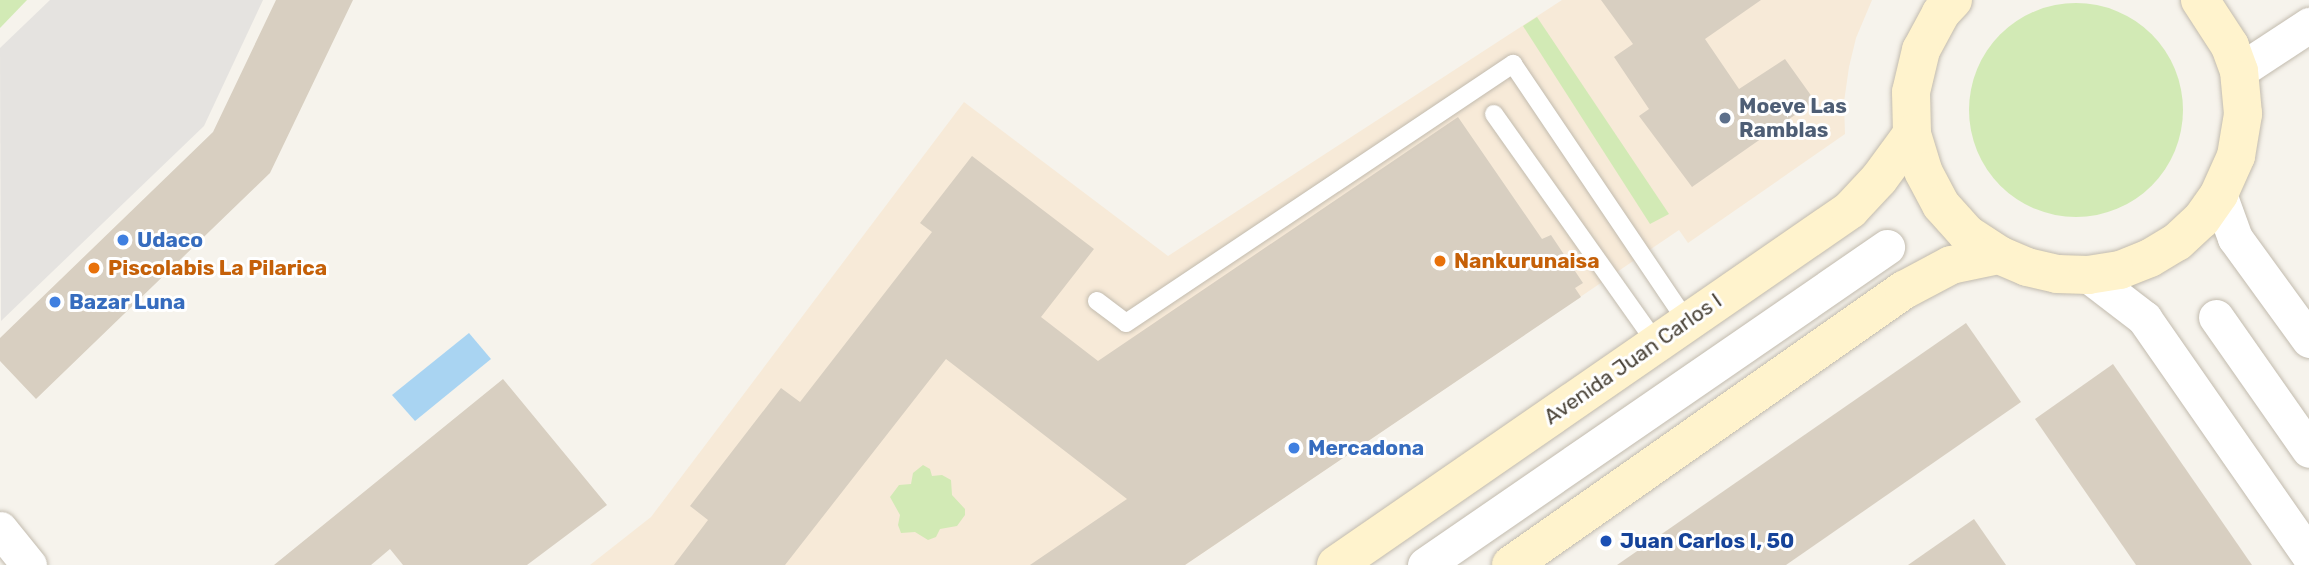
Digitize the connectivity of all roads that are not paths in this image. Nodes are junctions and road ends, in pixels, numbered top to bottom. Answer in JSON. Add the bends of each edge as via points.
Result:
{"nodes":[{"id":1,"x":2200,"y":0,"type":"edge"},
{"id":2,"x":2232,"y":0,"type":"edge"},
{"id":3,"x":1943,"y":4,"type":"edge"},
{"id":4,"x":2309,"y":25,"type":"edge"},
{"id":5,"x":2234,"y":59,"type":"junction"},
{"id":6,"x":1494,"y":114,"type":"dead end"},
{"id":7,"x":1912,"y":134,"type":"junction"},
{"id":8,"x":2219,"y":194,"type":"junction"},
{"id":9,"x":1887,"y":247,"type":"dead end"},
{"id":10,"x":1999,"y":255,"type":"junction"},
{"id":11,"x":2088,"y":275,"type":"junction"},
{"id":12,"x":1097,"y":301,"type":"dead end"},
{"id":13,"x":2216,"y":317,"type":"dead end"},
{"id":14,"x":1687,"y":322,"type":"junction"},
{"id":15,"x":2309,"y":340,"type":"edge"},
{"id":16,"x":1656,"y":344,"type":"junction"},
{"id":17,"x":2309,"y":450,"type":"edge"},
{"id":18,"x":0,"y":529,"type":"edge"},
{"id":19,"x":2309,"y":555,"type":"edge"},
{"id":20,"x":29,"y":565,"type":"edge"},
{"id":21,"x":1336,"y":565,"type":"edge"},
{"id":22,"x":1425,"y":565,"type":"edge"},
{"id":23,"x":1511,"y":565,"type":"edge"}],
"edges":[{"from":1,"to":5,"type":"street"},
{"from":2,"to":5,"type":"street"},
{"from":3,"to":7,"type":"street","via":[[1921,50],[1911,92]]},
{"from":4,"to":5,"type":"street"},
{"from":5,"to":8,"type":"street","via":[[2243,114],[2236,156]]},
{"from":6,"to":16,"type":"lane"},
{"from":7,"to":10,"type":"street","via":[[1923,171],[1941,205],[1967,234]]},
{"from":7,"to":14,"type":"street","name":"Avenida Juan Carlos I","via":[[1850,210]]},
{"from":8,"to":11,"type":"street","via":[[2201,220],[2177,242],[2120,270]]},
{"from":8,"to":15,"type":"street","via":[[2235,238]]},
{"from":9,"to":22,"type":"street"},
{"from":10,"to":11,"type":"street","via":[[2037,270]]},
{"from":10,"to":23,"type":"street","via":[[1951,265],[1904,290]]},
{"from":11,"to":19,"type":"street","via":[[2144,318]]},
{"from":12,"to":14,"type":"lane","via":[[1126,323],[1513,64]]},
{"from":13,"to":17,"type":"street"},
{"from":14,"to":16,"type":"street","name":"Avenida Juan Carlos I"},
{"from":16,"to":21,"type":"street","name":"Avenida Juan Carlos I"},
{"from":18,"to":20,"type":"street"}]}
